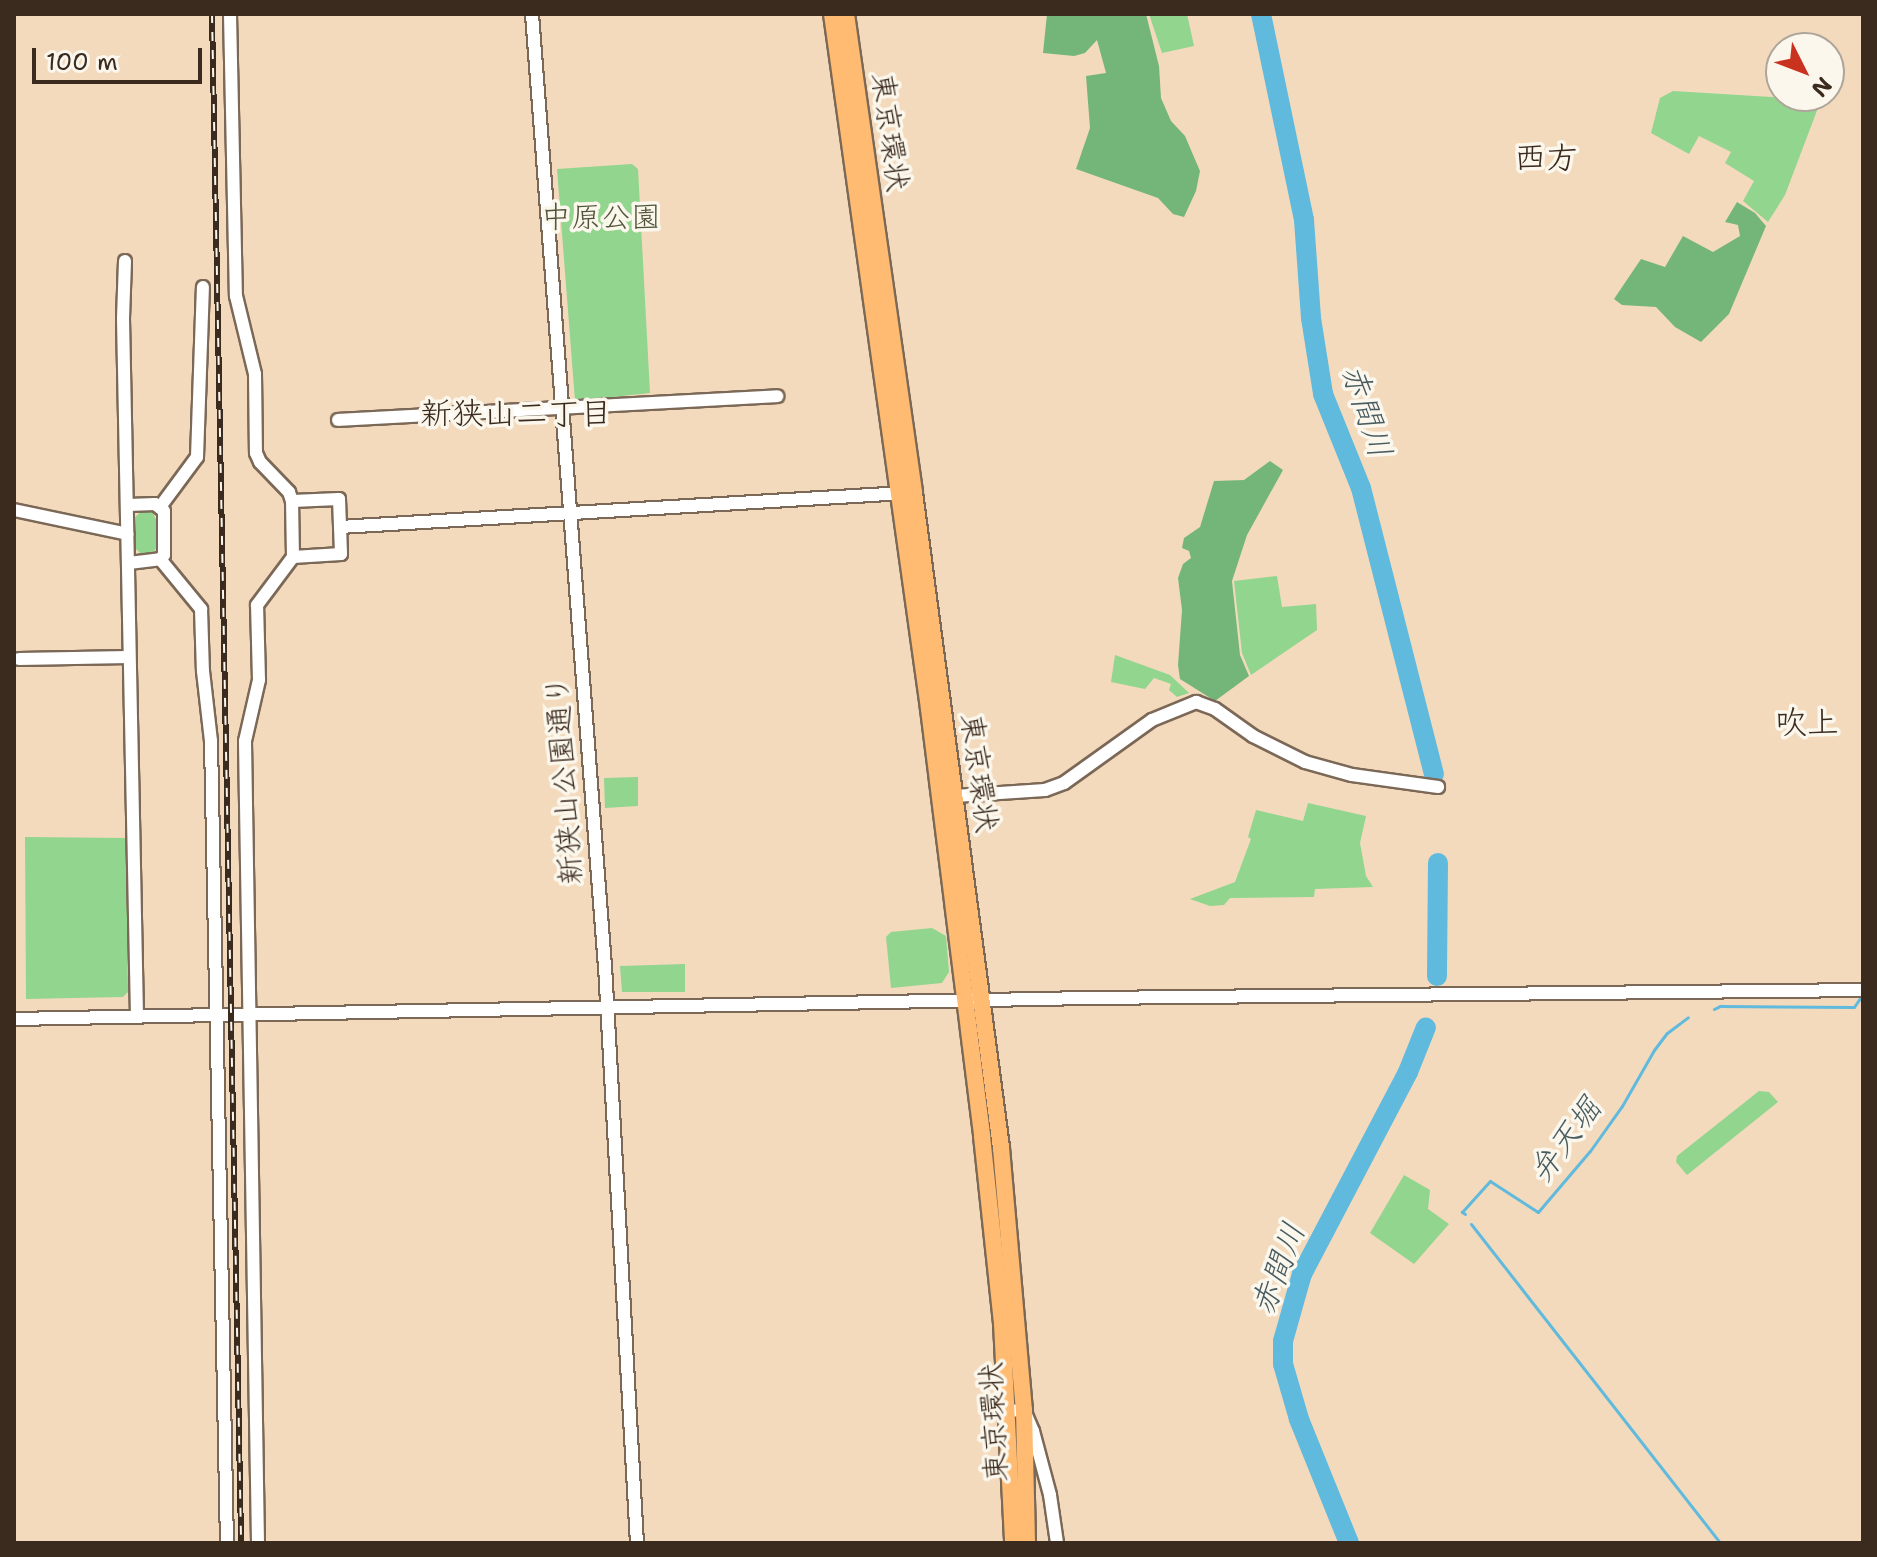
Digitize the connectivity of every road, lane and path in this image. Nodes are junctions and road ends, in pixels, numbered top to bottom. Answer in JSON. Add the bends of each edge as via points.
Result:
{"nodes":[{"id":1,"x":230,"y":14,"type":"edge"},
{"id":2,"x":532,"y":14,"type":"edge"},
{"id":3,"x":832,"y":14,"type":"edge"},
{"id":4,"x":846,"y":14,"type":"edge"},
{"id":5,"x":125,"y":261,"type":"dead end"},
{"id":6,"x":203,"y":287,"type":"dead end"},
{"id":7,"x":777,"y":396,"type":"dead end"},
{"id":8,"x":561,"y":409,"type":"junction"},
{"id":9,"x":338,"y":420,"type":"dead end"},
{"id":10,"x":906,"y":493,"type":"junction"},
{"id":11,"x":292,"y":501,"type":"junction"},
{"id":12,"x":128,"y":505,"type":"junction"},
{"id":13,"x":160,"y":507,"type":"junction"},
{"id":14,"x":14,"y":510,"type":"edge"},
{"id":15,"x":570,"y":514,"type":"junction"},
{"id":16,"x":340,"y":527,"type":"junction"},
{"id":17,"x":128,"y":534,"type":"junction"},
{"id":18,"x":293,"y":557,"type":"junction"},
{"id":19,"x":160,"y":559,"type":"junction"},
{"id":20,"x":129,"y":563,"type":"junction"},
{"id":21,"x":129,"y":657,"type":"junction"},
{"id":22,"x":19,"y":659,"type":"dead end"},
{"id":23,"x":1438,"y":787,"type":"dead end"},
{"id":24,"x":955,"y":796,"type":"junction"},
{"id":25,"x":1863,"y":990,"type":"edge"},
{"id":26,"x":964,"y":1000,"type":"junction"},
{"id":27,"x":983,"y":1000,"type":"junction"},
{"id":28,"x":607,"y":1007,"type":"junction"},
{"id":29,"x":217,"y":1014,"type":"junction"},
{"id":30,"x":249,"y":1014,"type":"junction"},
{"id":31,"x":137,"y":1016,"type":"junction"},
{"id":32,"x":14,"y":1019,"type":"edge"},
{"id":33,"x":1016,"y":1410,"type":"junction"},
{"id":34,"x":227,"y":1543,"type":"edge"},
{"id":35,"x":258,"y":1543,"type":"edge"},
{"id":36,"x":637,"y":1543,"type":"edge"},
{"id":37,"x":1013,"y":1543,"type":"edge"},
{"id":38,"x":1027,"y":1543,"type":"edge"},
{"id":39,"x":1057,"y":1543,"type":"edge"}],
"edges":[{"from":1,"to":11,"type":"street","via":[[236,296],[255,374],[256,453]]},
{"from":2,"to":8,"type":"street","name":"新狭山公園通り"},
{"from":3,"to":10,"type":"highway","name":"東京環状"},
{"from":4,"to":10,"type":"highway","name":"東京環状"},
{"from":5,"to":12,"type":"street"},
{"from":6,"to":13,"type":"street","via":[[197,457]]},
{"from":7,"to":8,"type":"street"},
{"from":8,"to":9,"type":"street"},
{"from":8,"to":15,"type":"street","name":"新狭山公園通り"},
{"from":10,"to":15,"type":"street"},
{"from":10,"to":24,"type":"highway","name":"東京環状"},
{"from":10,"to":26,"type":"highway","name":"東京環状"},
{"from":11,"to":16,"type":"street","via":[[339,499]]},
{"from":11,"to":18,"type":"street"},
{"from":12,"to":13,"type":"street"},
{"from":12,"to":17,"type":"street"},
{"from":13,"to":19,"type":"street","via":[[165,528]]},
{"from":14,"to":17,"type":"street"},
{"from":15,"to":16,"type":"street"},
{"from":15,"to":28,"type":"street","name":"新狭山公園通り"},
{"from":16,"to":18,"type":"street","via":[[341,554]]},
{"from":17,"to":20,"type":"street"},
{"from":18,"to":30,"type":"street","via":[[257,605],[259,680],[245,741]]},
{"from":19,"to":20,"type":"street"},
{"from":19,"to":29,"type":"street","via":[[201,609],[211,741]]},
{"from":20,"to":21,"type":"street"},
{"from":21,"to":22,"type":"street"},
{"from":21,"to":31,"type":"street"},
{"from":23,"to":24,"type":"street","via":[[1352,775],[1305,762],[1196,702],[1152,720],[1064,783],[1045,790]]},
{"from":24,"to":27,"type":"highway","name":"東京環状"},
{"from":25,"to":27,"type":"street"},
{"from":26,"to":27,"type":"street"},
{"from":26,"to":28,"type":"street"},
{"from":26,"to":33,"type":"highway","name":"東京環状"},
{"from":27,"to":33,"type":"highway","name":"東京環状","via":[[1001,1148]]},
{"from":28,"to":30,"type":"street"},
{"from":28,"to":36,"type":"street","name":"新狭山公園通り"},
{"from":29,"to":30,"type":"street"},
{"from":29,"to":31,"type":"street"},
{"from":29,"to":34,"type":"street"},
{"from":30,"to":35,"type":"street"},
{"from":31,"to":32,"type":"street"},
{"from":33,"to":37,"type":"highway","name":"東京環状"},
{"from":33,"to":38,"type":"highway","name":"東京環状"},
{"from":33,"to":39,"type":"street","via":[[1042,1460]]}]}
